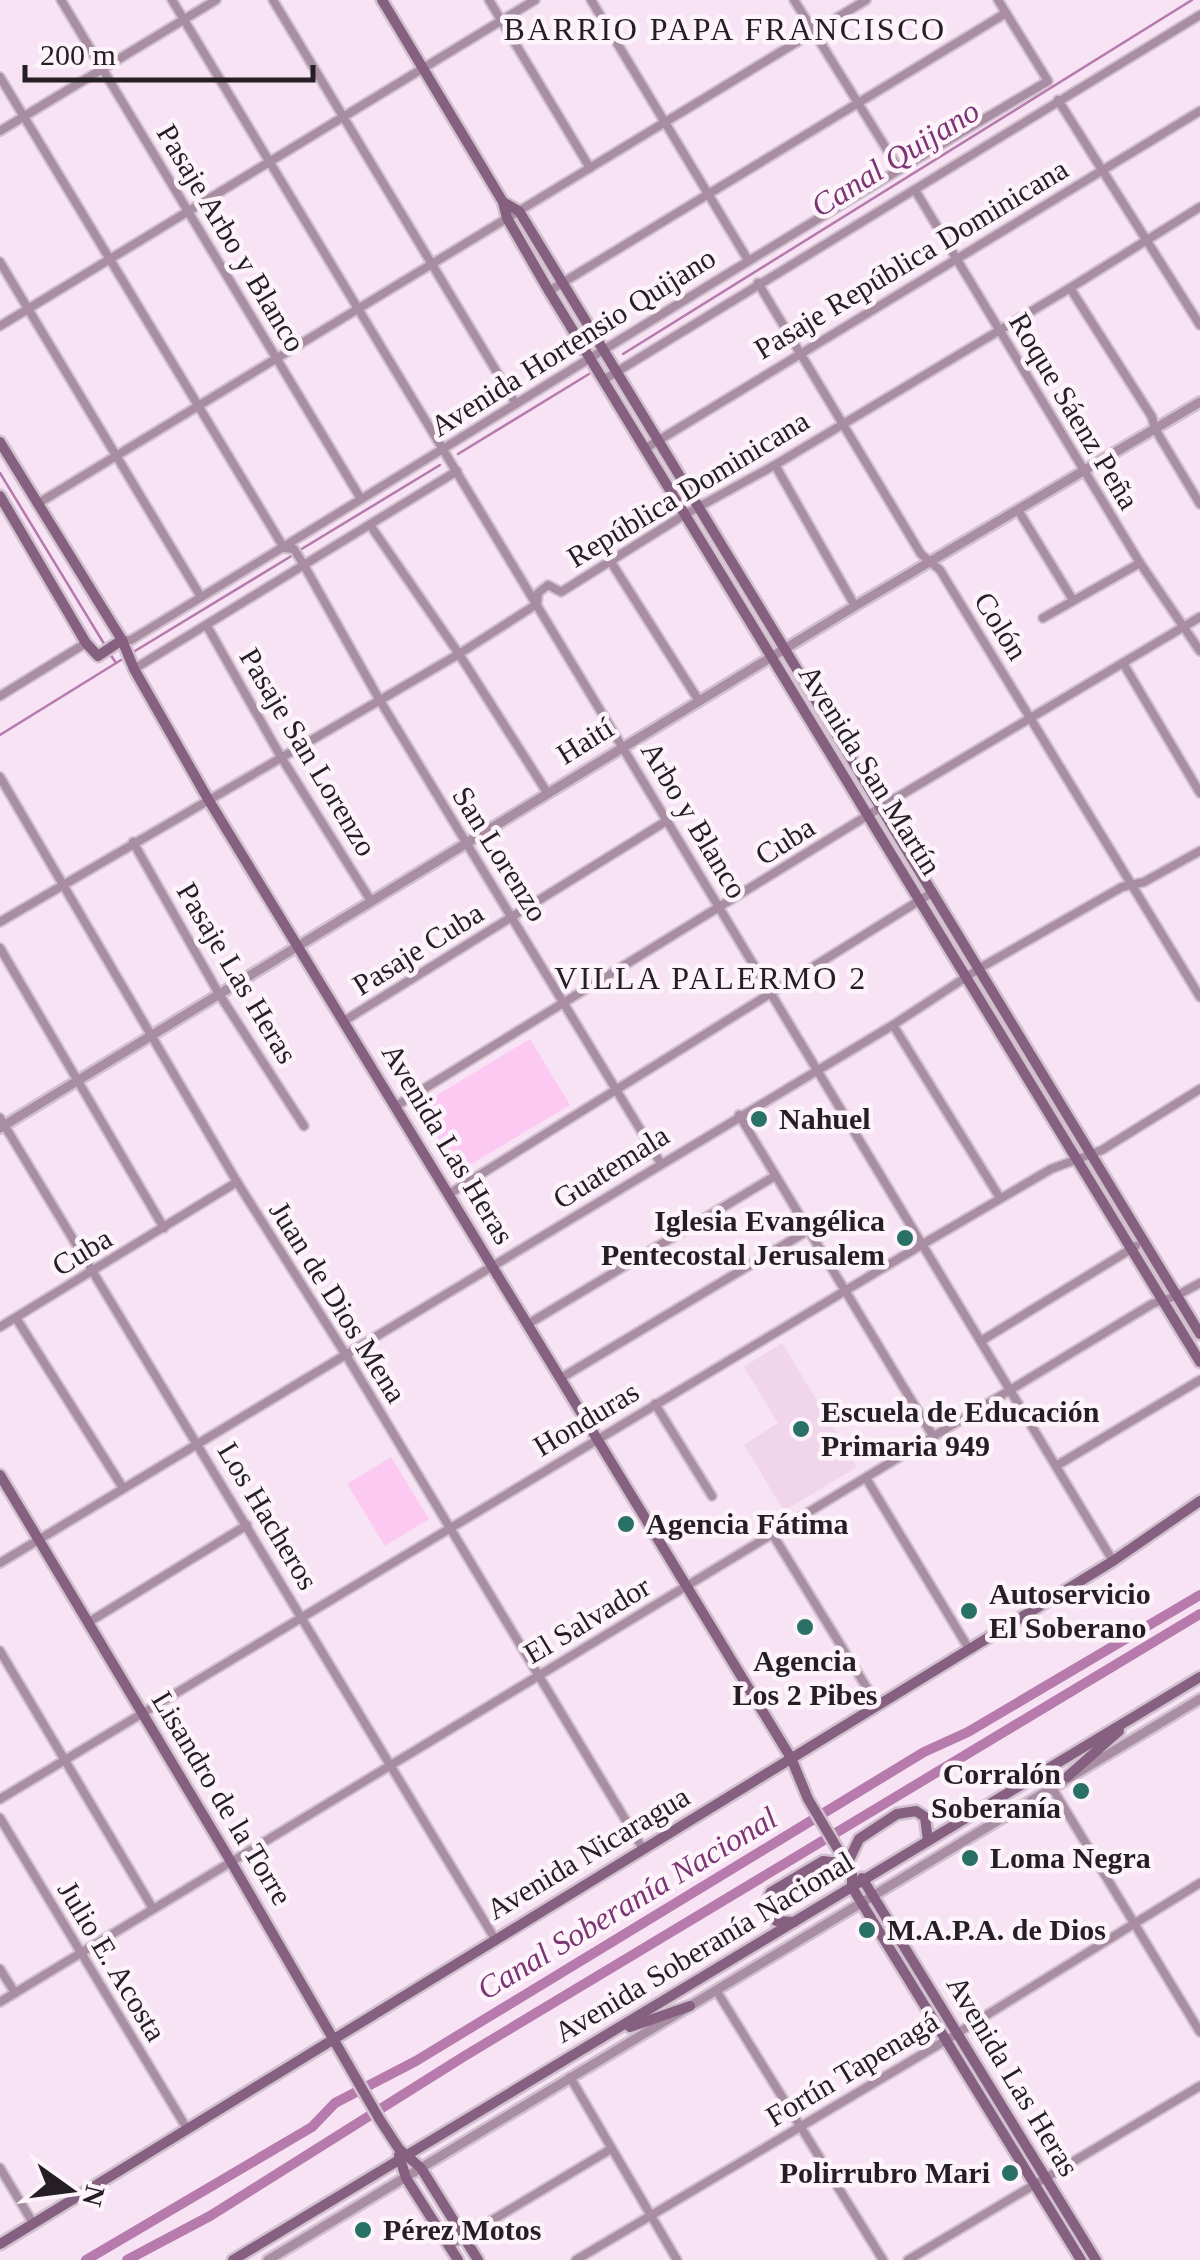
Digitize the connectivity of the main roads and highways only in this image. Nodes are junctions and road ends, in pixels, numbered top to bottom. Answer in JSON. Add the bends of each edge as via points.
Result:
{"nodes":[{"id":1,"x":382,"y":0,"type":"edge"},
{"id":2,"x":503,"y":202,"type":"junction"},
{"id":3,"x":0,"y":442,"type":"edge"},
{"id":4,"x":1,"y":501,"type":"edge"},
{"id":5,"x":122,"y":640,"type":"junction"},
{"id":6,"x":1200,"y":1334,"type":"edge"},
{"id":7,"x":1200,"y":1362,"type":"edge"},
{"id":8,"x":0,"y":1475,"type":"edge"},
{"id":9,"x":1200,"y":1501,"type":"edge"},
{"id":10,"x":1200,"y":1677,"type":"edge"},
{"id":11,"x":1142,"y":1712,"type":"junction"},
{"id":12,"x":791,"y":1758,"type":"junction"},
{"id":13,"x":1067,"y":1776,"type":"road end"},
{"id":14,"x":928,"y":1841,"type":"junction"},
{"id":15,"x":849,"y":1868,"type":"junction"},
{"id":16,"x":865,"y":1879,"type":"junction"},
{"id":17,"x":852,"y":1886,"type":"junction"},
{"id":18,"x":794,"y":1922,"type":"junction"},
{"id":19,"x":690,"y":2006,"type":"road end"},
{"id":20,"x":605,"y":2036,"type":"junction"},
{"id":21,"x":952,"y":2036,"type":"junction"},
{"id":22,"x":334,"y":2038,"type":"junction"},
{"id":23,"x":402,"y":2155,"type":"junction"},
{"id":24,"x":1041,"y":2181,"type":"junction"},
{"id":25,"x":0,"y":2244,"type":"edge"},
{"id":26,"x":233,"y":2260,"type":"edge"},
{"id":27,"x":458,"y":2260,"type":"edge"},
{"id":28,"x":478,"y":2260,"type":"edge"},
{"id":29,"x":1081,"y":2260,"type":"edge"},
{"id":30,"x":1096,"y":2260,"type":"edge"}],
"edges":[{"from":1,"to":2,"type":"main road","name":"Avenida San Martín"},
{"from":2,"to":6,"type":"main road","name":"Avenida San Martín","via":[[519,211],[660,439]]},
{"from":2,"to":7,"type":"main road","name":"Avenida San Martín","via":[[549,291]]},
{"from":3,"to":5,"type":"main road","name":"Avenida Las Heras"},
{"from":4,"to":5,"type":"main road","via":[[86,643],[98,656]]},
{"from":5,"to":12,"type":"main road","name":"Avenida Las Heras","via":[[208,799]]},
{"from":8,"to":22,"type":"main road","name":"Lisandro de la Torre"},
{"from":9,"to":12,"type":"main road","name":"Avenida Nicaragua","via":[[1113,1562]]},
{"from":10,"to":11,"type":"main road","name":"Avenida Soberanía Nacional"},
{"from":11,"to":13,"type":"main road"},
{"from":11,"to":14,"type":"main road","name":"Avenida Soberanía Nacional"},
{"from":12,"to":15,"type":"main road","name":"Avenida Las Heras"},
{"from":12,"to":22,"type":"main road","name":"Avenida Nicaragua"},
{"from":14,"to":15,"type":"main road","via":[[925,1818],[907,1810],[859,1839]]},
{"from":14,"to":16,"type":"main road","name":"Avenida Soberanía Nacional"},
{"from":15,"to":16,"type":"main road"},
{"from":15,"to":17,"type":"main road","name":"Avenida Las Heras"},
{"from":15,"to":18,"type":"main road","via":[[822,1861],[771,1892],[770,1915]]},
{"from":16,"to":17,"type":"main road","name":"Avenida Soberanía Nacional"},
{"from":16,"to":21,"type":"main road","name":"Avenida Las Heras"},
{"from":17,"to":18,"type":"main road","name":"Avenida Soberanía Nacional"},
{"from":17,"to":21,"type":"main road","name":"Avenida Las Heras"},
{"from":18,"to":20,"type":"main road","name":"Avenida Soberanía Nacional"},
{"from":19,"to":20,"type":"main road"},
{"from":20,"to":23,"type":"main road","name":"Avenida Soberanía Nacional"},
{"from":21,"to":24,"type":"main road","name":"Avenida Las Heras"},
{"from":22,"to":23,"type":"main road","name":"Lisandro de la Torre"},
{"from":22,"to":25,"type":"main road","name":"Avenida Nicaragua"},
{"from":23,"to":26,"type":"main road","name":"Avenida Soberanía Nacional"},
{"from":23,"to":27,"type":"main road","name":"Lisandro de la Torre","via":[[406,2178]]},
{"from":23,"to":28,"type":"main road","name":"Lisandro de la Torre","via":[[421,2168]]},
{"from":24,"to":29,"type":"main road","name":"Avenida Las Heras"},
{"from":24,"to":30,"type":"main road","name":"Avenida Las Heras"}]}
